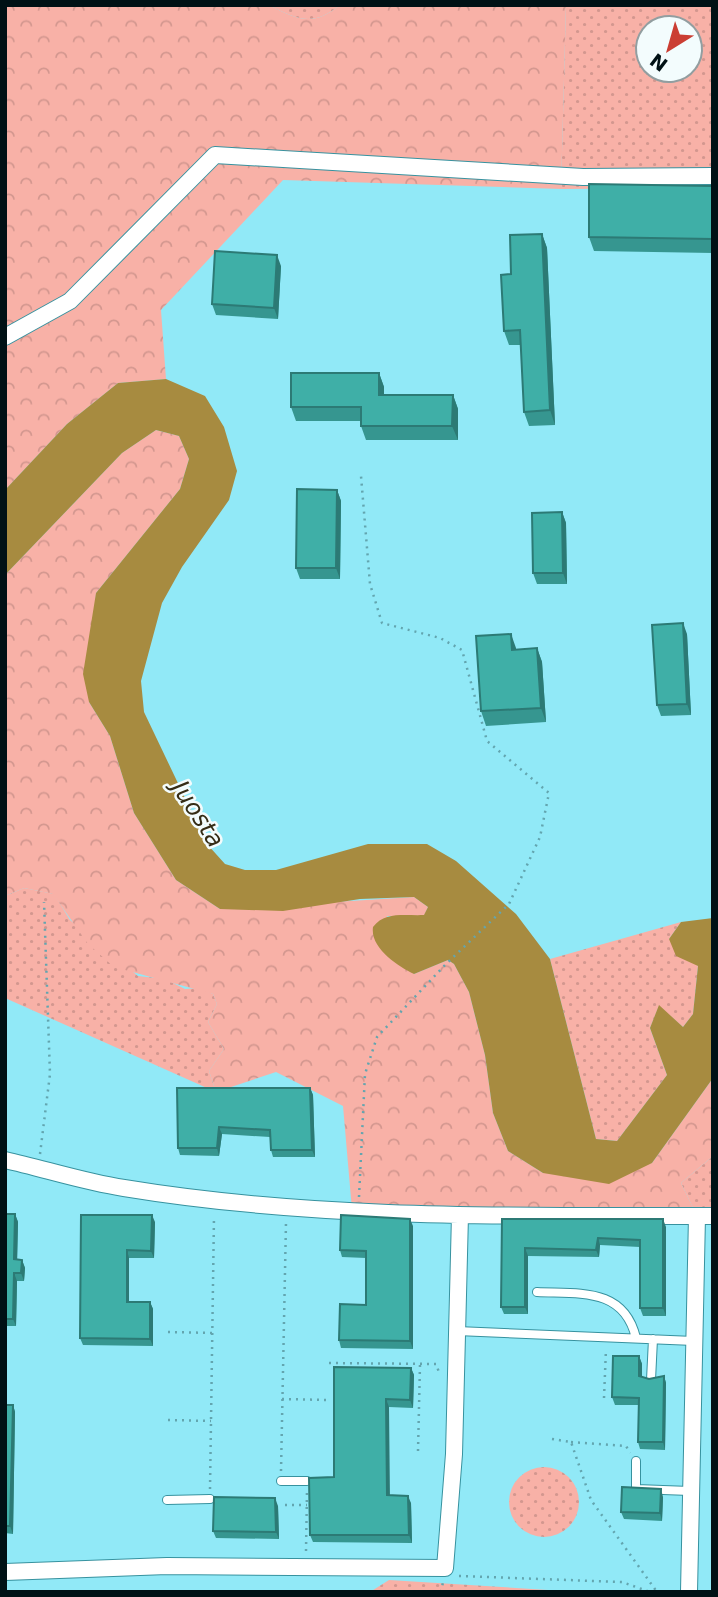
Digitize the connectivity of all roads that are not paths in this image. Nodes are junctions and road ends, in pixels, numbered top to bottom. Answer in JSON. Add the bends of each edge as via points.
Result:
{"nodes":[{"id":1,"x":713,"y":176,"type":"edge"},
{"id":2,"x":5,"y":337,"type":"edge"},
{"id":3,"x":5,"y":1160,"type":"edge"},
{"id":4,"x":460,"y":1215,"type":"junction"},
{"id":5,"x":705,"y":1216,"type":"edge"},
{"id":6,"x":537,"y":1292,"type":"dead end"},
{"id":7,"x":457,"y":1331,"type":"junction"},
{"id":8,"x":636,"y":1338,"type":"junction"},
{"id":9,"x":653,"y":1339,"type":"junction"},
{"id":10,"x":694,"y":1341,"type":"junction"},
{"id":11,"x":651,"y":1380,"type":"edge"},
{"id":12,"x":636,"y":1461,"type":"road end"},
{"id":13,"x":281,"y":1481,"type":"road end"},
{"id":14,"x":307,"y":1481,"type":"edge"},
{"id":15,"x":690,"y":1491,"type":"junction"},
{"id":16,"x":210,"y":1499,"type":"road end"},
{"id":17,"x":167,"y":1500,"type":"dead end"},
{"id":18,"x":5,"y":1572,"type":"edge"},
{"id":19,"x":689,"y":1592,"type":"edge"}],
"edges":[{"from":1,"to":2,"type":"street","via":[[583,177],[215,155],[70,301]]},
{"from":3,"to":4,"type":"street","via":[[122,1188],[286,1208]]},
{"from":4,"to":5,"type":"street"},
{"from":4,"to":7,"type":"street"},
{"from":5,"to":10,"type":"street"},
{"from":6,"to":8,"type":"lane","via":[[601,1295],[622,1308],[633,1322]]},
{"from":7,"to":8,"type":"lane"},
{"from":7,"to":18,"type":"street","via":[[445,1568],[167,1566]]},
{"from":8,"to":9,"type":"lane"},
{"from":9,"to":10,"type":"lane"},
{"from":9,"to":11,"type":"lane"},
{"from":10,"to":15,"type":"street"},
{"from":12,"to":15,"type":"lane","via":[[636,1489]]},
{"from":13,"to":14,"type":"lane"},
{"from":15,"to":19,"type":"street"},
{"from":16,"to":17,"type":"lane"}]}
